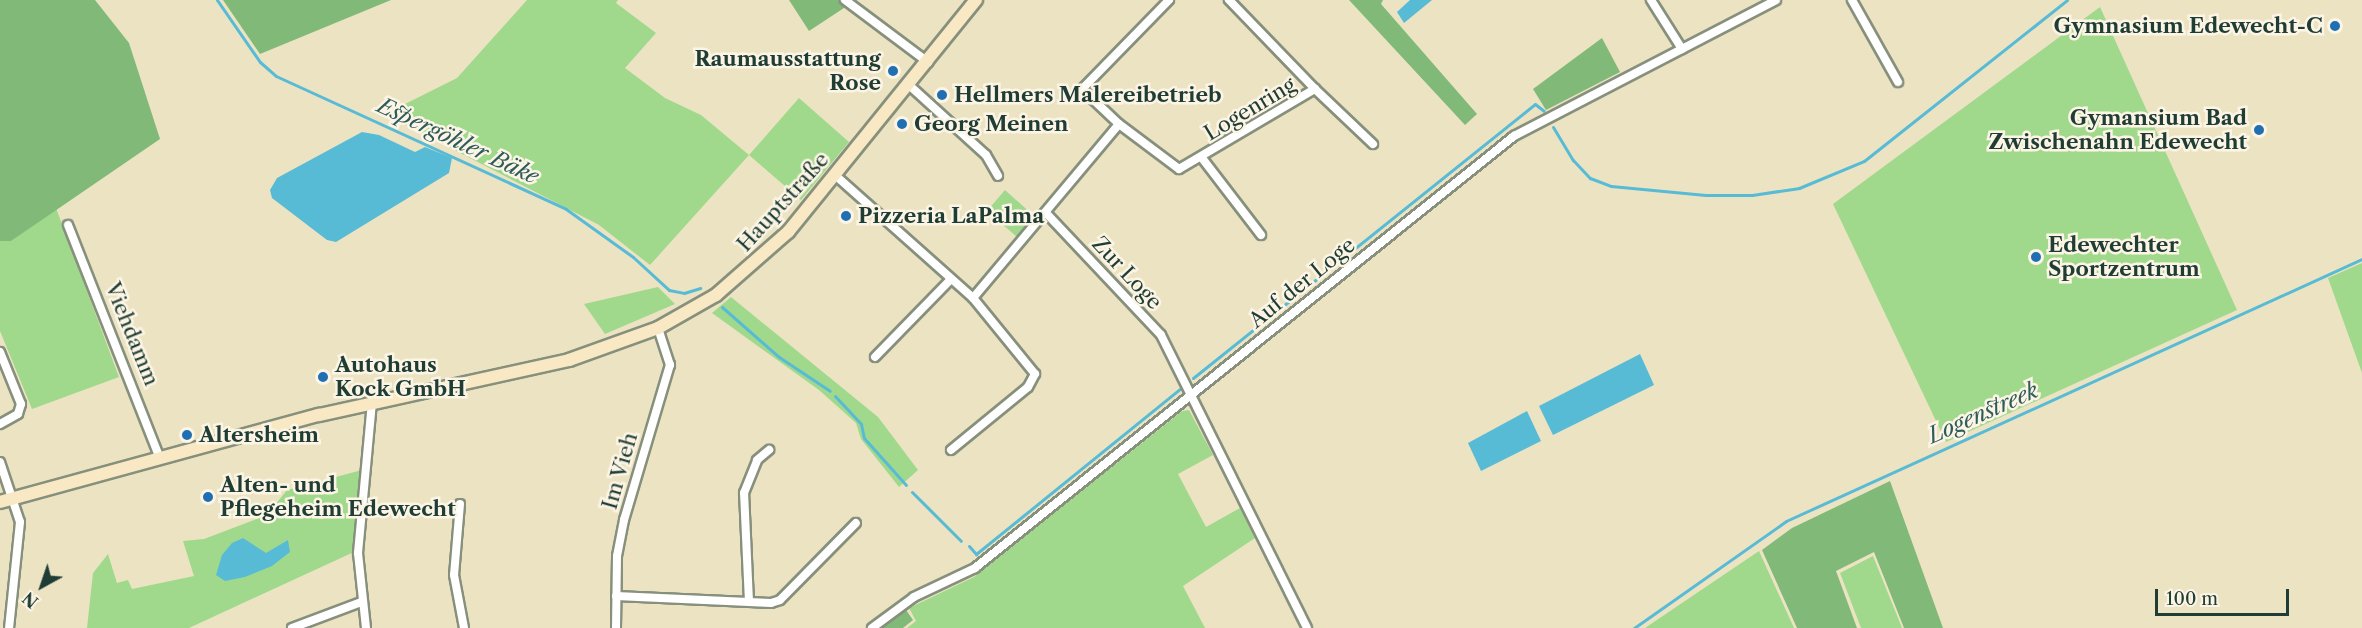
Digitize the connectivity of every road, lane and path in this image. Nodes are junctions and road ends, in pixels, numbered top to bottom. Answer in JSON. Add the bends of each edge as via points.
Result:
{"nodes":[{"id":1,"x":845,"y":0,"type":"edge"},
{"id":2,"x":976,"y":0,"type":"edge"},
{"id":3,"x":1169,"y":0,"type":"edge"},
{"id":4,"x":1228,"y":0,"type":"edge"},
{"id":5,"x":1651,"y":0,"type":"edge"},
{"id":6,"x":1776,"y":0,"type":"edge"},
{"id":7,"x":1852,"y":0,"type":"edge"},
{"id":8,"x":1682,"y":49,"type":"junction"},
{"id":9,"x":928,"y":62,"type":"junction"},
{"id":10,"x":1898,"y":82,"type":"dead end"},
{"id":11,"x":909,"y":86,"type":"junction"},
{"id":12,"x":1315,"y":89,"type":"junction"},
{"id":13,"x":1119,"y":124,"type":"junction"},
{"id":14,"x":1373,"y":144,"type":"dead end"},
{"id":15,"x":1202,"y":158,"type":"junction"},
{"id":16,"x":836,"y":175,"type":"junction"},
{"id":17,"x":998,"y":176,"type":"dead end"},
{"id":18,"x":1047,"y":214,"type":"junction"},
{"id":19,"x":68,"y":225,"type":"dead end"},
{"id":20,"x":1261,"y":235,"type":"dead end"},
{"id":21,"x":951,"y":279,"type":"junction"},
{"id":22,"x":973,"y":298,"type":"junction"},
{"id":23,"x":658,"y":328,"type":"junction"},
{"id":24,"x":0,"y":352,"type":"edge"},
{"id":25,"x":875,"y":357,"type":"dead end"},
{"id":26,"x":1189,"y":397,"type":"junction"},
{"id":27,"x":372,"y":401,"type":"junction"},
{"id":28,"x":0,"y":424,"type":"edge"},
{"id":29,"x":769,"y":450,"type":"dead end"},
{"id":30,"x":951,"y":450,"type":"dead end"},
{"id":31,"x":160,"y":458,"type":"junction"},
{"id":32,"x":0,"y":462,"type":"edge"},
{"id":33,"x":13,"y":498,"type":"junction"},
{"id":34,"x":0,"y":502,"type":"edge"},
{"id":35,"x":460,"y":504,"type":"dead end"},
{"id":36,"x":856,"y":524,"type":"dead end"},
{"id":37,"x":616,"y":596,"type":"junction"},
{"id":38,"x":362,"y":602,"type":"junction"},
{"id":39,"x":749,"y":602,"type":"junction"},
{"id":40,"x":9,"y":628,"type":"edge"},
{"id":41,"x":292,"y":628,"type":"edge"},
{"id":42,"x":366,"y":628,"type":"edge"},
{"id":43,"x":464,"y":628,"type":"edge"},
{"id":44,"x":616,"y":628,"type":"edge"},
{"id":45,"x":872,"y":628,"type":"edge"},
{"id":46,"x":1307,"y":628,"type":"edge"}],
"edges":[{"from":1,"to":9,"type":"street"},
{"from":2,"to":9,"type":"main road","name":"Hauptstraße"},
{"from":3,"to":13,"type":"street","name":"Logenring","via":[[1082,90]]},
{"from":4,"to":12,"type":"street","name":"Logenring"},
{"from":5,"to":8,"type":"street"},
{"from":6,"to":8,"type":"street","name":"Auf der Loge"},
{"from":7,"to":10,"type":"street"},
{"from":8,"to":26,"type":"street","name":"Auf der Loge","via":[[1514,136]]},
{"from":9,"to":11,"type":"main road","name":"Hauptstraße"},
{"from":11,"to":16,"type":"main road","name":"Hauptstraße"},
{"from":11,"to":17,"type":"street","via":[[986,155]]},
{"from":12,"to":14,"type":"street","name":"Logenring"},
{"from":12,"to":15,"type":"street","name":"Logenring"},
{"from":13,"to":15,"type":"street","name":"Logenring","via":[[1173,167],[1179,169]]},
{"from":13,"to":18,"type":"street"},
{"from":15,"to":20,"type":"street","name":"Logenring"},
{"from":16,"to":21,"type":"street"},
{"from":16,"to":23,"type":"main road","name":"Hauptstraße","via":[[788,232],[756,262],[716,295]]},
{"from":18,"to":22,"type":"street"},
{"from":18,"to":26,"type":"street","name":"Zur Loge","via":[[1161,335]]},
{"from":19,"to":31,"type":"street","name":"Viehdamm"},
{"from":21,"to":22,"type":"street"},
{"from":21,"to":25,"type":"street"},
{"from":22,"to":30,"type":"street","via":[[1035,374],[1028,387]]},
{"from":23,"to":27,"type":"main road","name":"Hauptstraße","via":[[571,360]]},
{"from":23,"to":37,"type":"street","name":"Im Vieh","via":[[669,356],[669,378],[624,520],[617,556]]},
{"from":24,"to":28,"type":"street","via":[[21,404],[18,414]]},
{"from":26,"to":45,"type":"street","name":"Auf der Loge","via":[[975,568],[914,597]]},
{"from":26,"to":46,"type":"street","name":"Zur Loge"},
{"from":27,"to":31,"type":"main road","name":"Hauptstraße"},
{"from":27,"to":38,"type":"street","via":[[358,553]]},
{"from":29,"to":39,"type":"street","via":[[757,460],[744,493]]},
{"from":31,"to":33,"type":"main road"},
{"from":32,"to":33,"type":"street"},
{"from":33,"to":34,"type":"main road"},
{"from":33,"to":40,"type":"street","via":[[20,522]]},
{"from":35,"to":43,"type":"street","via":[[454,575]]},
{"from":36,"to":39,"type":"street","via":[[780,600]]},
{"from":37,"to":39,"type":"street"},
{"from":37,"to":44,"type":"street","name":"Im Vieh"},
{"from":38,"to":41,"type":"street"},
{"from":38,"to":42,"type":"street"}]}
